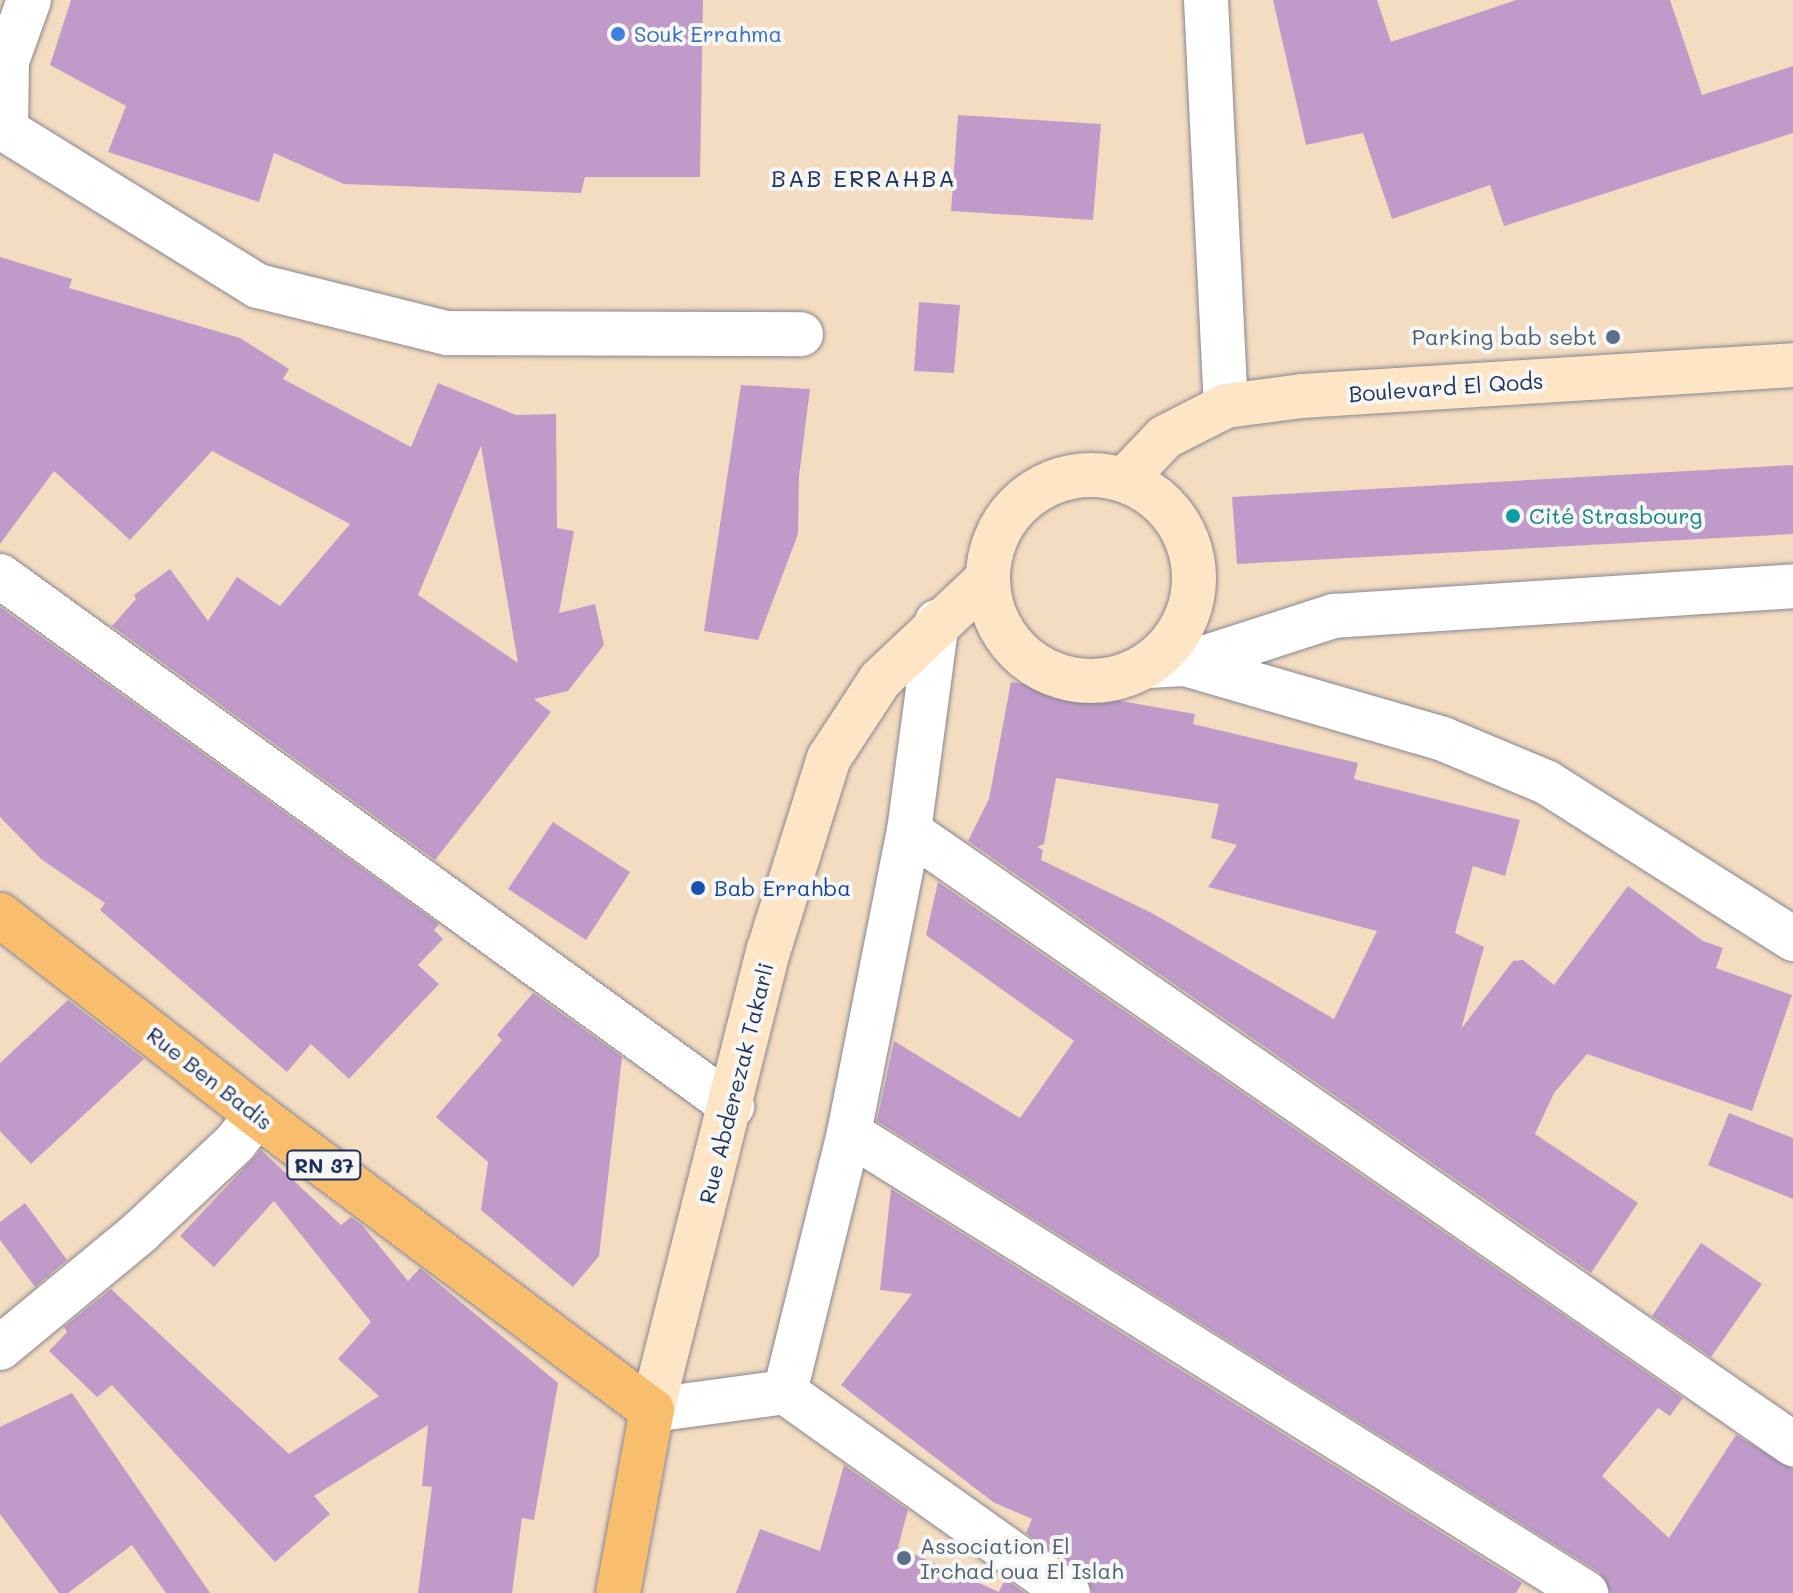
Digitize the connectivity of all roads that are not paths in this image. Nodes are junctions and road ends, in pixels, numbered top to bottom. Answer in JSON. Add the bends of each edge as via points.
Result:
{"nodes":[{"id":1,"x":29,"y":0,"type":"edge"},
{"id":2,"x":1206,"y":0,"type":"edge"},
{"id":3,"x":801,"y":334,"type":"dead end"},
{"id":4,"x":1793,"y":365,"type":"edge"},
{"id":5,"x":1226,"y":406,"type":"junction"},
{"id":6,"x":1124,"y":480,"type":"junction"},
{"id":7,"x":0,"y":576,"type":"edge"},
{"id":8,"x":986,"y":580,"type":"junction"},
{"id":9,"x":1793,"y":586,"type":"edge"},
{"id":10,"x":937,"y":622,"type":"junction"},
{"id":11,"x":1167,"y":665,"type":"junction"},
{"id":12,"x":909,"y":831,"type":"junction"},
{"id":13,"x":0,"y":915,"type":"edge"},
{"id":14,"x":1793,"y":939,"type":"edge"},
{"id":15,"x":732,"y":1106,"type":"junction"},
{"id":16,"x":257,"y":1115,"type":"junction"},
{"id":17,"x":849,"y":1133,"type":"junction"},
{"id":18,"x":0,"y":1348,"type":"edge"},
{"id":19,"x":785,"y":1392,"type":"junction"},
{"id":20,"x":652,"y":1410,"type":"junction"},
{"id":21,"x":1793,"y":1444,"type":"edge"},
{"id":22,"x":618,"y":1593,"type":"edge"},
{"id":23,"x":636,"y":1593,"type":"edge"},
{"id":24,"x":1068,"y":1593,"type":"edge"},
{"id":25,"x":1586,"y":1593,"type":"edge"}],
"edges":[{"from":1,"to":3,"type":"street","via":[[7,61],[6,130],[258,286],[447,333]]},
{"from":2,"to":5,"type":"street"},
{"from":4,"to":5,"type":"main road","name":"Boulevard El Qods","via":[[1302,396]]},
{"from":5,"to":6,"type":"main road","name":"Boulevard El Qods","via":[[1165,437]]},
{"from":6,"to":8,"type":"main road","via":[[1092,475],[1059,480],[1029,494],[1006,518],[991,547]]},
{"from":6,"to":11,"type":"main road","via":[[1164,504],[1189,543],[1196,589]]},
{"from":7,"to":15,"type":"street"},
{"from":8,"to":10,"type":"main road","name":"Rue Abderezak Takarli"},
{"from":8,"to":11,"type":"main road","via":[[1001,633],[1041,672],[1095,684]]},
{"from":9,"to":11,"type":"street","via":[[1334,616]]},
{"from":10,"to":12,"type":"street"},
{"from":10,"to":15,"type":"main road","name":"Rue Abderezak Takarli","via":[[880,680],[829,758],[769,949]]},
{"from":11,"to":14,"type":"street","via":[[1443,739],[1546,782]]},
{"from":12,"to":17,"type":"street"},
{"from":12,"to":21,"type":"street"},
{"from":13,"to":16,"type":"main road","name":"Rue Ben Badis","number":"RN 37"},
{"from":15,"to":20,"type":"main road","name":"Rue Abderezak Takarli"},
{"from":16,"to":18,"type":"street","via":[[235,1143],[140,1232]]},
{"from":16,"to":20,"type":"main road","name":"Rue Ben Badis","number":"RN 37"},
{"from":17,"to":19,"type":"street"},
{"from":17,"to":25,"type":"street"},
{"from":19,"to":20,"type":"street"},
{"from":19,"to":24,"type":"street"},
{"from":20,"to":22,"type":"main road","name":"Rue Abderezak Takarli"},
{"from":20,"to":23,"type":"main road","name":"Rue Abderezak Takarli"}]}
